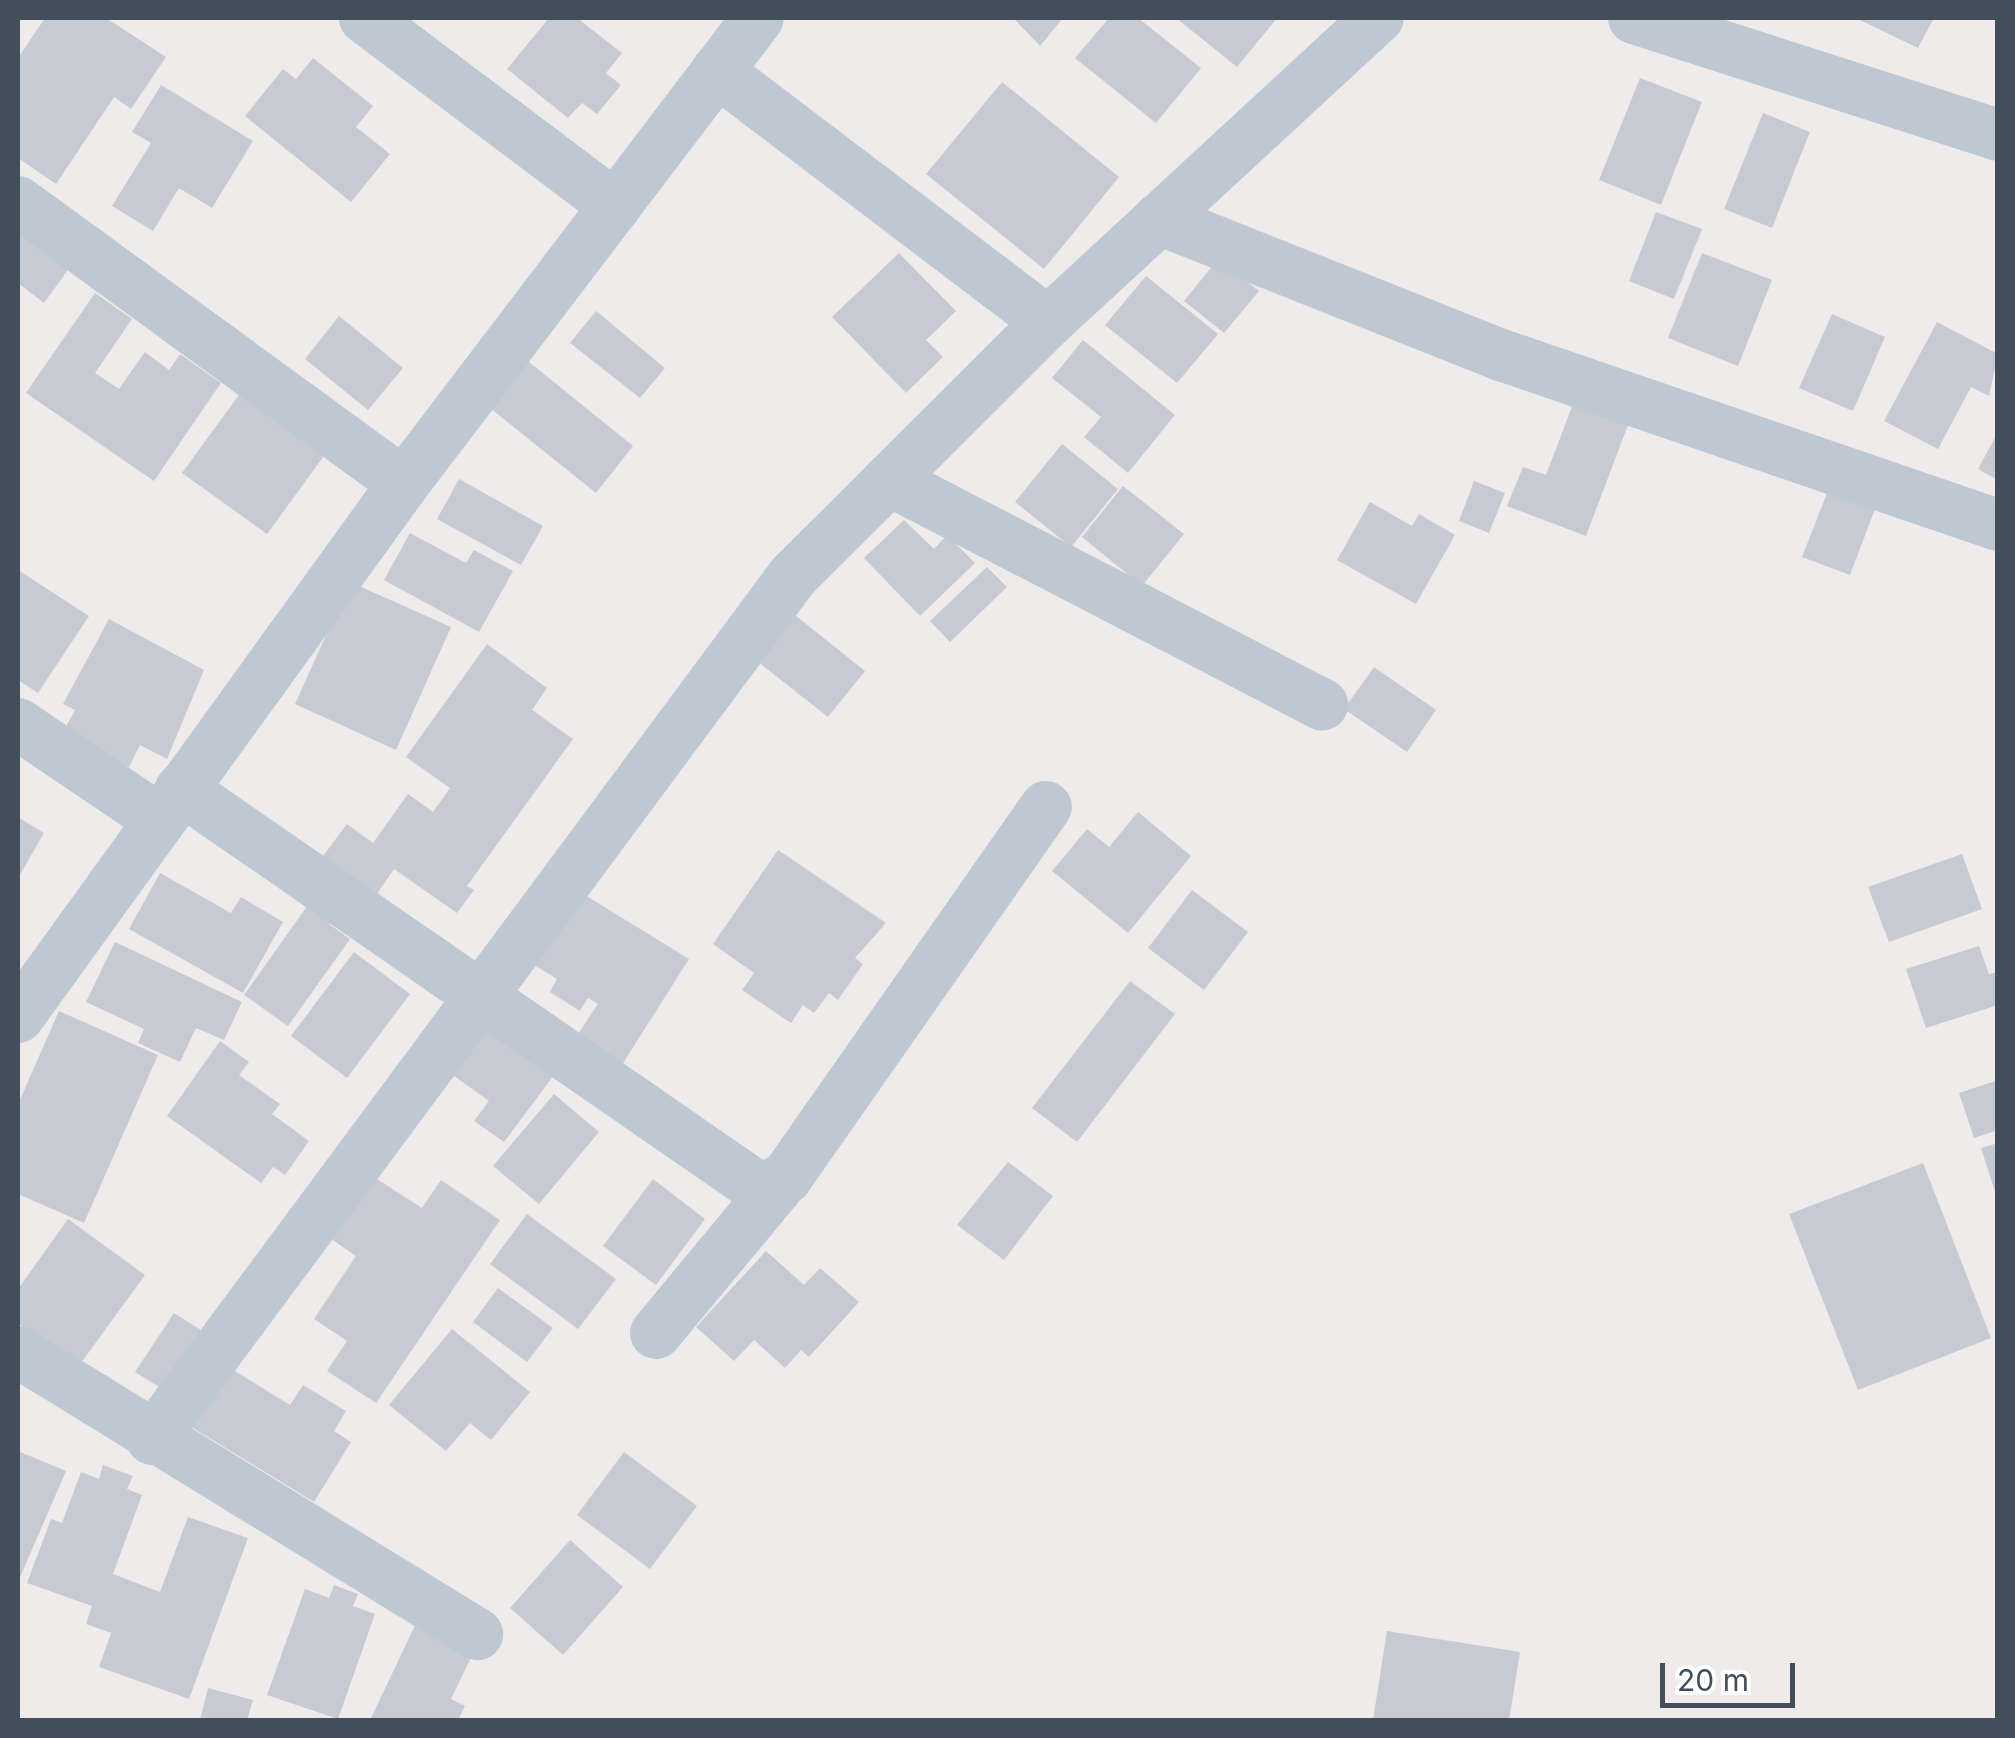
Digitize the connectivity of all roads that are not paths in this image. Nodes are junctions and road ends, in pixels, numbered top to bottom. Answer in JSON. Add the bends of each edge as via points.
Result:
{"nodes":[{"id":1,"x":365,"y":18,"type":"edge"},
{"id":2,"x":758,"y":18,"type":"edge"},
{"id":3,"x":1378,"y":18,"type":"edge"},
{"id":4,"x":1634,"y":18,"type":"edge"},
{"id":5,"x":717,"y":71,"type":"junction"},
{"id":6,"x":1998,"y":135,"type":"edge"},
{"id":7,"x":18,"y":202,"type":"edge"},
{"id":8,"x":615,"y":206,"type":"junction"},
{"id":9,"x":1158,"y":220,"type":"junction"},
{"id":10,"x":1048,"y":322,"type":"junction"},
{"id":11,"x":890,"y":480,"type":"junction"},
{"id":12,"x":404,"y":483,"type":"junction"},
{"id":13,"x":1998,"y":525,"type":"edge"},
{"id":14,"x":1322,"y":704,"type":"dead end"},
{"id":15,"x":18,"y":724,"type":"edge"},
{"id":16,"x":170,"y":804,"type":"junction"},
{"id":17,"x":1046,"y":807,"type":"dead end"},
{"id":18,"x":480,"y":990,"type":"junction"},
{"id":19,"x":18,"y":1017,"type":"edge"},
{"id":20,"x":777,"y":1187,"type":"junction"},
{"id":21,"x":656,"y":1333,"type":"dead end"},
{"id":22,"x":18,"y":1352,"type":"edge"},
{"id":23,"x":152,"y":1439,"type":"junction"},
{"id":24,"x":477,"y":1634,"type":"dead end"}],
"edges":[{"from":1,"to":8,"type":"street"},
{"from":2,"to":5,"type":"street"},
{"from":3,"to":9,"type":"street"},
{"from":4,"to":6,"type":"street"},
{"from":5,"to":8,"type":"street"},
{"from":5,"to":10,"type":"street"},
{"from":7,"to":12,"type":"street"},
{"from":8,"to":12,"type":"street"},
{"from":9,"to":10,"type":"street"},
{"from":9,"to":13,"type":"street","via":[[1504,356]]},
{"from":10,"to":11,"type":"street"},
{"from":11,"to":14,"type":"street"},
{"from":11,"to":18,"type":"street","via":[[773,601]]},
{"from":12,"to":16,"type":"street"},
{"from":15,"to":16,"type":"street"},
{"from":16,"to":18,"type":"street"},
{"from":16,"to":19,"type":"street"},
{"from":17,"to":20,"type":"street"},
{"from":18,"to":20,"type":"street","via":[[751,1186]]},
{"from":18,"to":23,"type":"street"},
{"from":20,"to":21,"type":"street"},
{"from":22,"to":23,"type":"street"},
{"from":23,"to":24,"type":"street"}]}
